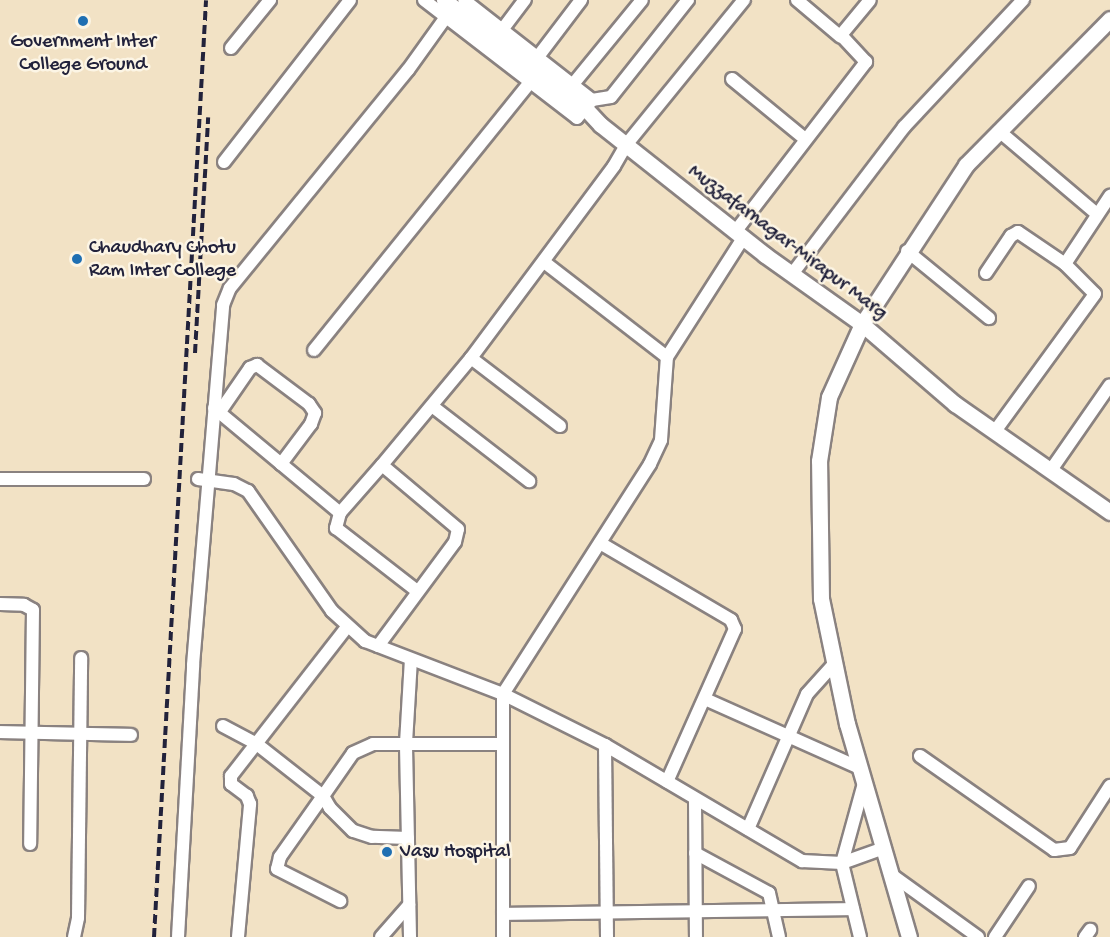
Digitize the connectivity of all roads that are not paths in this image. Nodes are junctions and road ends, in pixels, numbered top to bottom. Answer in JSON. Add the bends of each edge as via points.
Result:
{"nodes":[{"id":1,"x":270,"y":0,"type":"edge"},
{"id":2,"x":350,"y":0,"type":"edge"},
{"id":3,"x":424,"y":0,"type":"edge"},
{"id":4,"x":444,"y":0,"type":"edge"},
{"id":5,"x":465,"y":0,"type":"edge"},
{"id":6,"x":525,"y":0,"type":"edge"},
{"id":7,"x":581,"y":0,"type":"edge"},
{"id":8,"x":642,"y":0,"type":"edge"},
{"id":9,"x":688,"y":0,"type":"edge"},
{"id":10,"x":744,"y":0,"type":"edge"},
{"id":11,"x":797,"y":0,"type":"edge"},
{"id":12,"x":870,"y":0,"type":"edge"},
{"id":13,"x":1023,"y":0,"type":"edge"},
{"id":14,"x":446,"y":17,"type":"junction"},
{"id":15,"x":1110,"y":19,"type":"edge"},
{"id":16,"x":502,"y":30,"type":"junction"},
{"id":17,"x":841,"y":37,"type":"junction"},
{"id":18,"x":231,"y":48,"type":"dead end"},
{"id":19,"x":537,"y":58,"type":"junction"},
{"id":20,"x":732,"y":79,"type":"dead end"},
{"id":21,"x":530,"y":82,"type":"junction"},
{"id":22,"x":574,"y":83,"type":"junction"},
{"id":23,"x":589,"y":104,"type":"junction"},
{"id":24,"x":999,"y":131,"type":"junction"},
{"id":25,"x":805,"y":139,"type":"junction"},
{"id":26,"x":626,"y":145,"type":"junction"},
{"id":27,"x":224,"y":162,"type":"dead end"},
{"id":28,"x":1110,"y":196,"type":"edge"},
{"id":29,"x":1096,"y":214,"type":"junction"},
{"id":30,"x":739,"y":235,"type":"junction"},
{"id":31,"x":908,"y":251,"type":"junction"},
{"id":32,"x":544,"y":262,"type":"junction"},
{"id":33,"x":1065,"y":264,"type":"junction"},
{"id":34,"x":986,"y":273,"type":"dead end"},
{"id":35,"x":792,"y":274,"type":"junction"},
{"id":36,"x":989,"y":318,"type":"dead end"},
{"id":37,"x":862,"y":324,"type":"junction"},
{"id":38,"x":314,"y":350,"type":"dead end"},
{"id":39,"x":666,"y":357,"type":"junction"},
{"id":40,"x":471,"y":358,"type":"junction"},
{"id":41,"x":1110,"y":385,"type":"edge"},
{"id":42,"x":432,"y":406,"type":"junction"},
{"id":43,"x":216,"y":410,"type":"junction"},
{"id":44,"x":560,"y":426,"type":"dead end"},
{"id":45,"x":995,"y":431,"type":"junction"},
{"id":46,"x":281,"y":464,"type":"junction"},
{"id":47,"x":382,"y":465,"type":"junction"},
{"id":48,"x":1051,"y":470,"type":"junction"},
{"id":49,"x":0,"y":479,"type":"edge"},
{"id":50,"x":144,"y":479,"type":"dead end"},
{"id":51,"x":203,"y":480,"type":"junction"},
{"id":52,"x":529,"y":481,"type":"dead end"},
{"id":53,"x":1110,"y":512,"type":"edge"},
{"id":54,"x":340,"y":513,"type":"junction"},
{"id":55,"x":600,"y":543,"type":"junction"},
{"id":56,"x":416,"y":590,"type":"junction"},
{"id":57,"x":0,"y":604,"type":"edge"},
{"id":58,"x":347,"y":627,"type":"junction"},
{"id":59,"x":378,"y":646,"type":"junction"},
{"id":60,"x":81,"y":658,"type":"dead end"},
{"id":61,"x":411,"y":660,"type":"junction"},
{"id":62,"x":834,"y":664,"type":"junction"},
{"id":63,"x":502,"y":694,"type":"junction"},
{"id":64,"x":705,"y":699,"type":"junction"},
{"id":65,"x":223,"y":726,"type":"dead end"},
{"id":66,"x":0,"y":732,"type":"edge"},
{"id":67,"x":31,"y":733,"type":"junction"},
{"id":68,"x":81,"y":735,"type":"junction"},
{"id":69,"x":131,"y":735,"type":"dead end"},
{"id":70,"x":788,"y":736,"type":"junction"},
{"id":71,"x":406,"y":743,"type":"junction"},
{"id":72,"x":502,"y":744,"type":"junction"},
{"id":73,"x":258,"y":745,"type":"junction"},
{"id":74,"x":605,"y":745,"type":"junction"},
{"id":75,"x":920,"y":756,"type":"dead end"},
{"id":76,"x":860,"y":768,"type":"junction"},
{"id":77,"x":667,"y":782,"type":"junction"},
{"id":78,"x":864,"y":783,"type":"junction"},
{"id":79,"x":1110,"y":786,"type":"edge"},
{"id":80,"x":323,"y":796,"type":"junction"},
{"id":81,"x":694,"y":799,"type":"junction"},
{"id":82,"x":748,"y":829,"type":"junction"},
{"id":83,"x":408,"y":838,"type":"junction"},
{"id":84,"x":30,"y":844,"type":"dead end"},
{"id":85,"x":884,"y":848,"type":"junction"},
{"id":86,"x":695,"y":853,"type":"junction"},
{"id":87,"x":842,"y":863,"type":"junction"},
{"id":88,"x":892,"y":875,"type":"junction"},
{"id":89,"x":1029,"y":886,"type":"dead end"},
{"id":90,"x":340,"y":901,"type":"dead end"},
{"id":91,"x":409,"y":905,"type":"junction"},
{"id":92,"x":853,"y":909,"type":"junction"},
{"id":93,"x":696,"y":910,"type":"junction"},
{"id":94,"x":776,"y":911,"type":"junction"},
{"id":95,"x":607,"y":913,"type":"junction"},
{"id":96,"x":502,"y":914,"type":"junction"},
{"id":97,"x":74,"y":937,"type":"edge"},
{"id":98,"x":178,"y":937,"type":"edge"},
{"id":99,"x":238,"y":937,"type":"edge"},
{"id":100,"x":381,"y":937,"type":"edge"},
{"id":101,"x":410,"y":937,"type":"edge"},
{"id":102,"x":502,"y":937,"type":"edge"},
{"id":103,"x":607,"y":937,"type":"edge"},
{"id":104,"x":696,"y":937,"type":"edge"},
{"id":105,"x":779,"y":937,"type":"edge"},
{"id":106,"x":860,"y":937,"type":"edge"},
{"id":107,"x":909,"y":937,"type":"edge"},
{"id":108,"x":978,"y":937,"type":"edge"},
{"id":109,"x":994,"y":937,"type":"edge"}],
"edges":[{"from":1,"to":18,"type":"street"},
{"from":2,"to":27,"type":"street"},
{"from":3,"to":14,"type":"street"},
{"from":4,"to":23,"type":"main road","name":"Muzzafarnagar-Mirapur Marg"},
{"from":5,"to":16,"type":"street"},
{"from":6,"to":16,"type":"street"},
{"from":7,"to":19,"type":"street"},
{"from":8,"to":22,"type":"street"},
{"from":9,"to":23,"type":"street","via":[[611,97]]},
{"from":10,"to":26,"type":"street"},
{"from":11,"to":17,"type":"street"},
{"from":12,"to":17,"type":"street"},
{"from":13,"to":35,"type":"street","via":[[904,127]]},
{"from":14,"to":21,"type":"street"},
{"from":14,"to":43,"type":"street","via":[[408,70],[230,288],[223,305]]},
{"from":15,"to":24,"type":"main road"},
{"from":16,"to":19,"type":"street"},
{"from":17,"to":25,"type":"street","via":[[866,62]]},
{"from":19,"to":22,"type":"street"},
{"from":20,"to":25,"type":"street"},
{"from":21,"to":23,"type":"street","via":[[577,118]]},
{"from":21,"to":38,"type":"street"},
{"from":22,"to":23,"type":"street"},
{"from":23,"to":26,"type":"main road","name":"Muzzafarnagar-Mirapur Marg"},
{"from":24,"to":29,"type":"street"},
{"from":24,"to":31,"type":"main road","via":[[966,165]]},
{"from":25,"to":30,"type":"street"},
{"from":26,"to":30,"type":"main road","name":"Muzzafarnagar-Mirapur Marg"},
{"from":26,"to":32,"type":"street"},
{"from":28,"to":29,"type":"street"},
{"from":29,"to":33,"type":"street"},
{"from":30,"to":35,"type":"main road","name":"Muzzafarnagar-Mirapur Marg"},
{"from":30,"to":39,"type":"street"},
{"from":31,"to":36,"type":"street"},
{"from":31,"to":37,"type":"main road"},
{"from":32,"to":39,"type":"street"},
{"from":32,"to":40,"type":"street"},
{"from":33,"to":34,"type":"street","via":[[1015,233]]},
{"from":33,"to":45,"type":"street","via":[[1093,290],[1094,301]]},
{"from":35,"to":37,"type":"main road","name":"Muzzafarnagar-Mirapur Marg"},
{"from":37,"to":45,"type":"main road","name":"Muzzafarnagar-Mirapur Marg","via":[[955,404]]},
{"from":37,"to":62,"type":"main road","via":[[829,397],[819,461],[820,599]]},
{"from":39,"to":55,"type":"street","via":[[661,440]]},
{"from":40,"to":42,"type":"street"},
{"from":40,"to":44,"type":"street"},
{"from":41,"to":48,"type":"street"},
{"from":42,"to":47,"type":"street"},
{"from":42,"to":52,"type":"street"},
{"from":43,"to":46,"type":"street"},
{"from":43,"to":46,"type":"street","via":[[250,368],[257,365],[309,404],[315,413],[311,424]]},
{"from":43,"to":51,"type":"street"},
{"from":45,"to":48,"type":"main road","name":"Muzzafarnagar-Mirapur Marg"},
{"from":46,"to":54,"type":"street"},
{"from":47,"to":54,"type":"street"},
{"from":47,"to":56,"type":"street","via":[[458,529],[455,542]]},
{"from":48,"to":53,"type":"main road","name":"Muzzafarnagar-Mirapur Marg"},
{"from":49,"to":50,"type":"street"},
{"from":51,"to":58,"type":"street","via":[[234,484],[251,494],[314,587]]},
{"from":51,"to":98,"type":"street"},
{"from":54,"to":56,"type":"street","via":[[335,524],[338,530]]},
{"from":55,"to":63,"type":"street"},
{"from":55,"to":64,"type":"street","via":[[734,625]]},
{"from":56,"to":59,"type":"street"},
{"from":57,"to":67,"type":"street","via":[[24,605],[33,610]]},
{"from":58,"to":59,"type":"street"},
{"from":58,"to":73,"type":"street"},
{"from":59,"to":61,"type":"street"},
{"from":60,"to":68,"type":"street"},
{"from":61,"to":63,"type":"street"},
{"from":61,"to":71,"type":"street"},
{"from":62,"to":70,"type":"street","via":[[812,685]]},
{"from":62,"to":76,"type":"main road"},
{"from":63,"to":72,"type":"street"},
{"from":63,"to":74,"type":"street"},
{"from":64,"to":70,"type":"street"},
{"from":64,"to":77,"type":"street"},
{"from":65,"to":73,"type":"street"},
{"from":66,"to":67,"type":"street"},
{"from":67,"to":68,"type":"street"},
{"from":67,"to":84,"type":"street"},
{"from":68,"to":69,"type":"street"},
{"from":68,"to":97,"type":"street"},
{"from":70,"to":76,"type":"street"},
{"from":70,"to":82,"type":"street"},
{"from":71,"to":72,"type":"street"},
{"from":71,"to":80,"type":"street","via":[[357,749]]},
{"from":71,"to":83,"type":"street"},
{"from":72,"to":96,"type":"street"},
{"from":73,"to":80,"type":"street"},
{"from":73,"to":99,"type":"street","via":[[230,778],[250,804]]},
{"from":74,"to":77,"type":"street"},
{"from":74,"to":95,"type":"street"},
{"from":75,"to":79,"type":"street","via":[[1054,850],[1070,848]]},
{"from":76,"to":78,"type":"main road"},
{"from":77,"to":81,"type":"street"},
{"from":78,"to":85,"type":"main road"},
{"from":78,"to":87,"type":"street"},
{"from":80,"to":83,"type":"street","via":[[353,831],[372,837]]},
{"from":80,"to":90,"type":"street","via":[[280,857],[277,869]]},
{"from":81,"to":82,"type":"street"},
{"from":81,"to":86,"type":"street"},
{"from":82,"to":87,"type":"street","via":[[802,861]]},
{"from":83,"to":91,"type":"street"},
{"from":85,"to":87,"type":"street"},
{"from":85,"to":88,"type":"main road"},
{"from":86,"to":93,"type":"street"},
{"from":86,"to":94,"type":"street","via":[[765,890]]},
{"from":87,"to":92,"type":"street"},
{"from":88,"to":107,"type":"main road"},
{"from":88,"to":108,"type":"street"},
{"from":89,"to":109,"type":"street"},
{"from":91,"to":100,"type":"street"},
{"from":91,"to":101,"type":"street"},
{"from":92,"to":94,"type":"street"},
{"from":92,"to":106,"type":"street"},
{"from":93,"to":94,"type":"street"},
{"from":93,"to":95,"type":"street"},
{"from":93,"to":104,"type":"street"},
{"from":94,"to":105,"type":"street"},
{"from":95,"to":96,"type":"street"},
{"from":95,"to":103,"type":"street"},
{"from":96,"to":102,"type":"street"}]}
